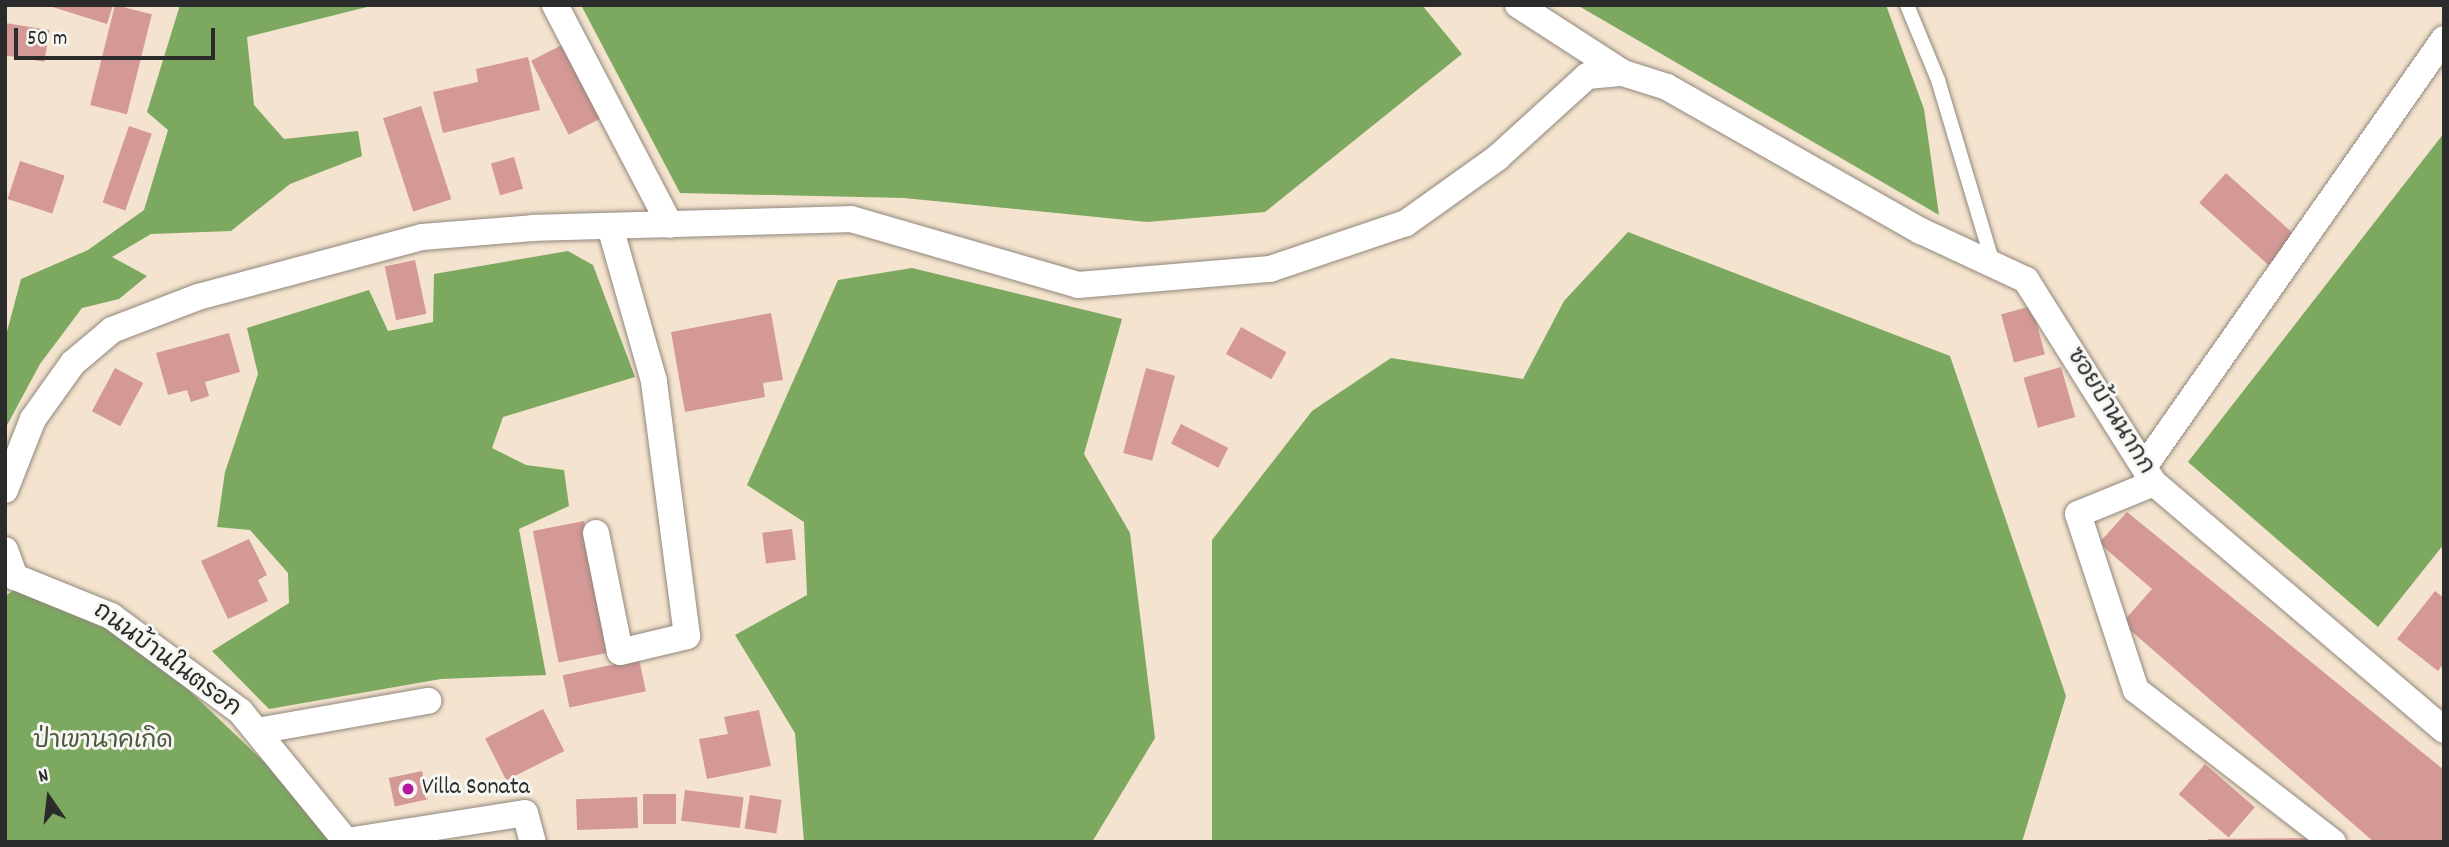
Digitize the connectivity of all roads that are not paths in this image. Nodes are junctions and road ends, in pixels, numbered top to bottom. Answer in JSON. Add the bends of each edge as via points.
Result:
{"nodes":[{"id":1,"x":555,"y":5,"type":"edge"},
{"id":2,"x":1518,"y":5,"type":"edge"},
{"id":3,"x":1907,"y":5,"type":"edge"},
{"id":4,"x":2444,"y":39,"type":"edge"},
{"id":5,"x":1623,"y":72,"type":"junction"},
{"id":6,"x":670,"y":225,"type":"junction"},
{"id":7,"x":611,"y":230,"type":"junction"},
{"id":8,"x":1993,"y":263,"type":"junction"},
{"id":9,"x":2150,"y":474,"type":"junction"},
{"id":10,"x":5,"y":490,"type":"edge"},
{"id":11,"x":596,"y":533,"type":"dead end"},
{"id":12,"x":5,"y":550,"type":"edge"},
{"id":13,"x":10,"y":581,"type":"edge"},
{"id":14,"x":428,"y":701,"type":"dead end"},
{"id":15,"x":2444,"y":730,"type":"edge"},
{"id":16,"x":257,"y":731,"type":"junction"},
{"id":17,"x":347,"y":841,"type":"edge"},
{"id":18,"x":533,"y":842,"type":"edge"},
{"id":19,"x":2333,"y":842,"type":"edge"}],
"edges":[{"from":1,"to":6,"type":"street"},
{"from":2,"to":5,"type":"street"},
{"from":3,"to":8,"type":"lane","via":[[1938,80]]},
{"from":4,"to":9,"type":"street"},
{"from":5,"to":6,"type":"street","via":[[1587,76],[1497,158],[1406,222],[1270,269],[1078,285],[851,219]]},
{"from":5,"to":8,"type":"street","name":"ซอยบ้านนากก","via":[[1667,87],[1921,231]]},
{"from":6,"to":7,"type":"street"},
{"from":7,"to":10,"type":"street","via":[[533,228],[422,237],[198,297],[112,330],[73,363],[33,419]]},
{"from":7,"to":11,"type":"street","via":[[654,381],[687,636],[620,652]]},
{"from":8,"to":9,"type":"street","name":"ซอยบ้านนากก","via":[[2026,280]]},
{"from":9,"to":15,"type":"street","name":"ซอยบ้านนากก"},
{"from":9,"to":19,"type":"street","via":[[2078,514],[2136,690]]},
{"from":12,"to":13,"type":"street"},
{"from":13,"to":16,"type":"street","name":"ถนนบ้านในตรอก","via":[[111,617],[240,711]]},
{"from":14,"to":16,"type":"street"},
{"from":16,"to":17,"type":"street","name":"ถนนบ้านในตรอก"},
{"from":17,"to":18,"type":"street","via":[[526,813]]}]}
